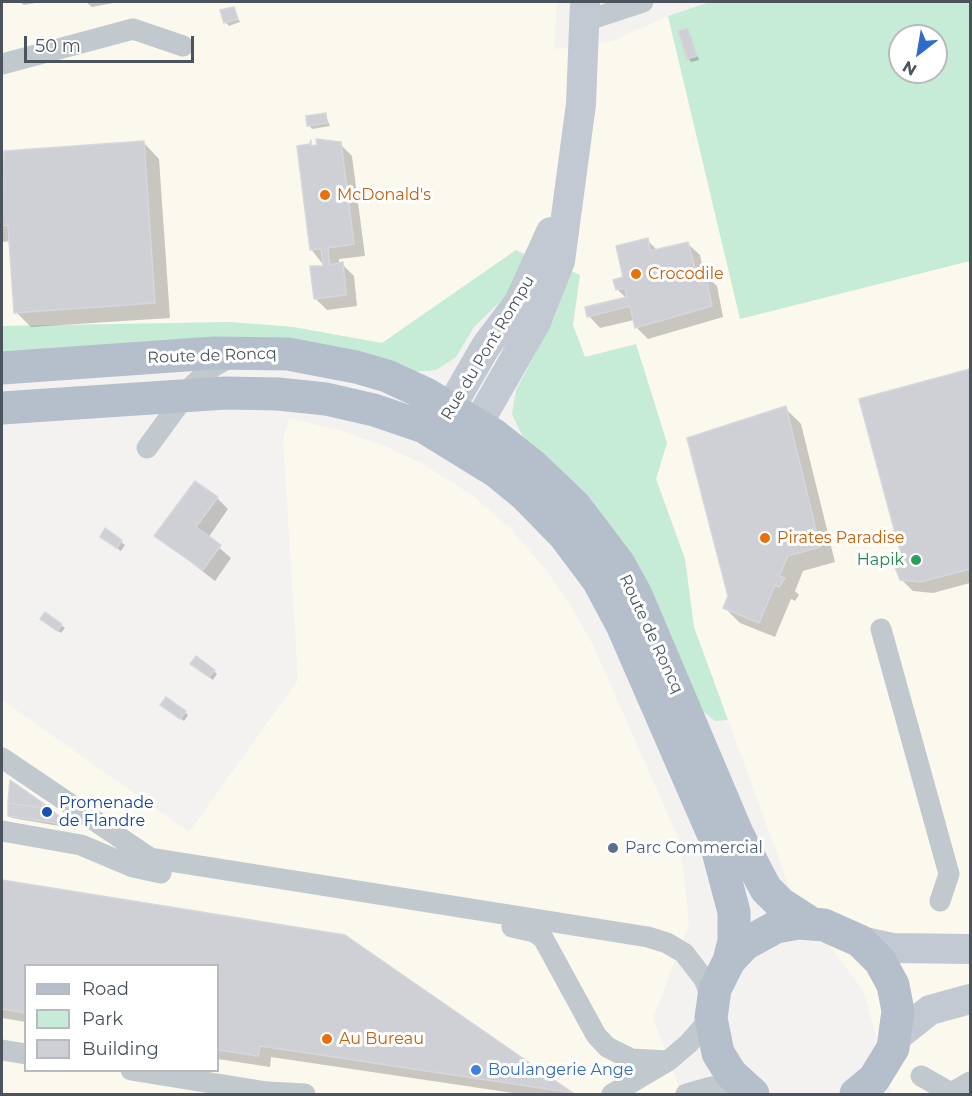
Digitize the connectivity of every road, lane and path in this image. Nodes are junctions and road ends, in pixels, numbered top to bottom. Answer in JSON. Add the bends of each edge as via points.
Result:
{"nodes":[{"id":1,"x":643,"y":2,"type":"edge"},
{"id":2,"x":585,"y":11,"type":"edge"},
{"id":3,"x":183,"y":46,"type":"dead end"},
{"id":4,"x":2,"y":64,"type":"edge"},
{"id":5,"x":240,"y":352,"type":"junction"},
{"id":6,"x":2,"y":368,"type":"edge"},
{"id":7,"x":184,"y":395,"type":"junction"},
{"id":8,"x":2,"y":408,"type":"edge"},
{"id":9,"x":457,"y":429,"type":"junction"},
{"id":10,"x":147,"y":448,"type":"dead end"},
{"id":11,"x":881,"y":629,"type":"dead end"},
{"id":12,"x":2,"y":758,"type":"edge"},
{"id":13,"x":2,"y":831,"type":"edge"},
{"id":14,"x":940,"y":901,"type":"dead end"},
{"id":15,"x":811,"y":923,"type":"junction"},
{"id":16,"x":860,"y":941,"type":"junction"},
{"id":17,"x":970,"y":949,"type":"edge"},
{"id":18,"x":729,"y":962,"type":"junction"},
{"id":19,"x":970,"y":999,"type":"edge"},
{"id":20,"x":712,"y":1009,"type":"junction"},
{"id":21,"x":896,"y":1037,"type":"junction"},
{"id":22,"x":2,"y":1050,"type":"edge"},
{"id":23,"x":24,"y":1054,"type":"edge"},
{"id":24,"x":668,"y":1061,"type":"junction"},
{"id":25,"x":137,"y":1072,"type":"edge"},
{"id":26,"x":921,"y":1076,"type":"dead end"},
{"id":27,"x":881,"y":1081,"type":"edge"},
{"id":28,"x":970,"y":1083,"type":"edge"},
{"id":29,"x":751,"y":1093,"type":"edge"},
{"id":30,"x":305,"y":1095,"type":"edge"},
{"id":31,"x":612,"y":1095,"type":"edge"},
{"id":32,"x":686,"y":1095,"type":"edge"},
{"id":33,"x":856,"y":1095,"type":"edge"}],
"edges":[{"from":1,"to":2,"type":"street"},
{"from":2,"to":9,"type":"street","name":"Rue du Pont Rompu","via":[[582,92],[563,244],[555,277],[536,322]]},
{"from":3,"to":4,"type":"street","via":[[134,29]]},
{"from":5,"to":6,"type":"main road","name":"Route de Roncq"},
{"from":5,"to":7,"type":"street","via":[[213,367]]},
{"from":5,"to":9,"type":"main road","name":"Route de Roncq","via":[[288,354],[356,367],[404,383]]},
{"from":7,"to":8,"type":"main road","name":"Route de Roncq"},
{"from":7,"to":9,"type":"main road","name":"Route de Roncq","via":[[278,394],[326,399]]},
{"from":7,"to":10,"type":"street"},
{"from":9,"to":15,"type":"main road","name":"Route de Roncq","via":[[547,478],[587,520],[615,558],[636,595],[737,833],[760,878],[773,896]]},
{"from":9,"to":18,"type":"main road","name":"Route de Roncq","via":[[552,521],[588,565],[610,601],[714,836],[734,912]]},
{"from":11,"to":14,"type":"street","via":[[949,874]]},
{"from":12,"to":20,"type":"street","via":[[150,858],[668,943],[684,953],[704,979]]},
{"from":13,"to":24,"type":"street","via":[[81,844],[151,871],[534,932],[543,938],[596,1035],[607,1047],[631,1059]]},
{"from":15,"to":16,"type":"main road","via":[[837,928]]},
{"from":15,"to":18,"type":"main road","via":[[787,924],[765,932],[745,944]]},
{"from":16,"to":17,"type":"street","via":[[892,948]]},
{"from":16,"to":21,"type":"main road","via":[[880,961],[893,984],[898,1011]]},
{"from":18,"to":20,"type":"main road","via":[[718,980]]},
{"from":19,"to":21,"type":"street","via":[[930,1010]]},
{"from":20,"to":24,"type":"street","via":[[688,1044]]},
{"from":20,"to":29,"type":"main road","via":[[714,1042],[724,1064]]},
{"from":21,"to":27,"type":"main road"},
{"from":22,"to":23,"type":"street"},
{"from":24,"to":31,"type":"street"},
{"from":25,"to":30,"type":"street"},
{"from":26,"to":28,"type":"street","via":[[951,1093]]},
{"from":27,"to":33,"type":"main road"},
{"from":29,"to":32,"type":"street","via":[[711,1087]]}]}
